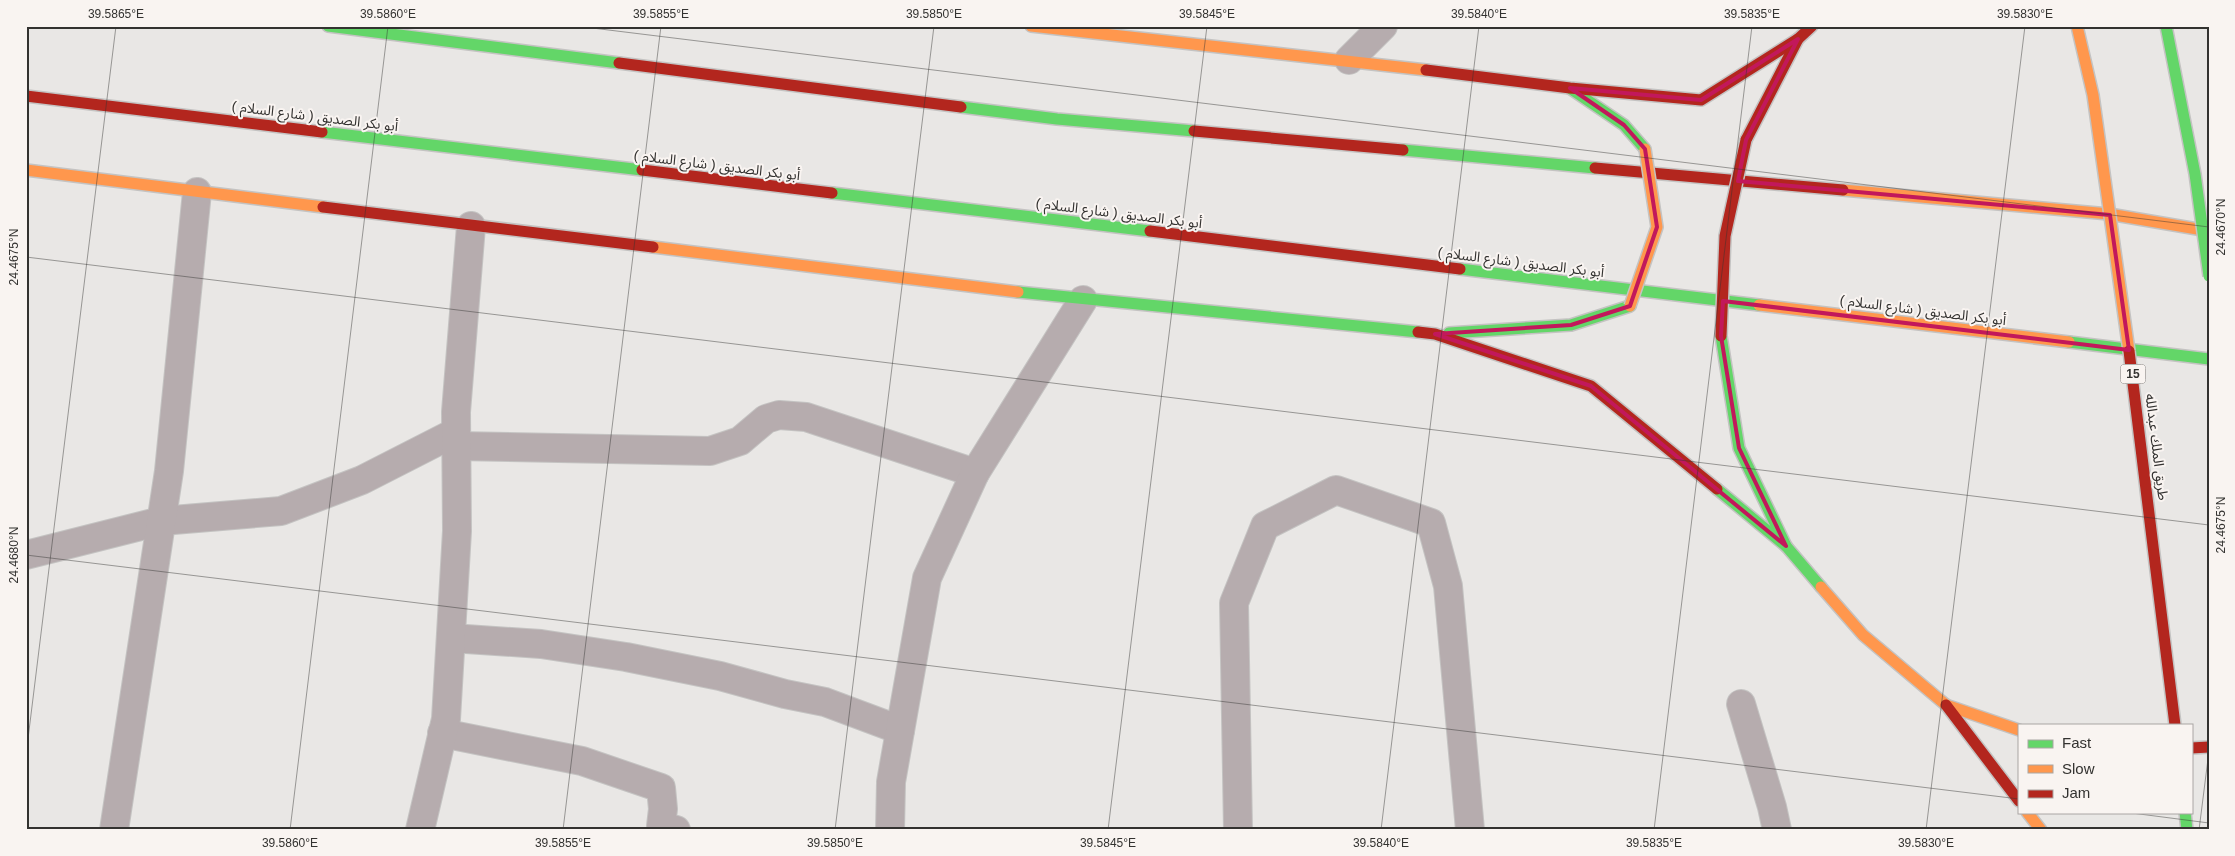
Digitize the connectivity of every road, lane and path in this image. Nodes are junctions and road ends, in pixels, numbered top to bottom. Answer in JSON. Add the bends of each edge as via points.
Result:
{"nodes":[{"id":1,"x":328,"y":26,"type":"edge"},
{"id":2,"x":1031,"y":26,"type":"edge"},
{"id":3,"x":1383,"y":26,"type":"edge"},
{"id":4,"x":1812,"y":26,"type":"edge"},
{"id":5,"x":2078,"y":26,"type":"edge"},
{"id":6,"x":2166,"y":26,"type":"edge"},
{"id":7,"x":1798,"y":39,"type":"junction"},
{"id":8,"x":1349,"y":60,"type":"junction"},
{"id":9,"x":1570,"y":88,"type":"junction"},
{"id":10,"x":26,"y":96,"type":"edge"},
{"id":11,"x":26,"y":170,"type":"edge"},
{"id":12,"x":197,"y":192,"type":"junction"},
{"id":13,"x":472,"y":226,"type":"junction"},
{"id":14,"x":2209,"y":230,"type":"edge"},
{"id":15,"x":2209,"y":276,"type":"edge"},
{"id":16,"x":1082,"y":300,"type":"junction"},
{"id":17,"x":1435,"y":334,"type":"junction"},
{"id":18,"x":2209,"y":359,"type":"edge"},
{"id":19,"x":456,"y":439,"type":"junction"},
{"id":20,"x":975,"y":473,"type":"junction"},
{"id":21,"x":161,"y":521,"type":"junction"},
{"id":22,"x":1786,"y":546,"type":"junction"},
{"id":23,"x":26,"y":554,"type":"edge"},
{"id":24,"x":451,"y":638,"type":"junction"},
{"id":25,"x":1741,"y":704,"type":"dead end"},
{"id":26,"x":1946,"y":704,"type":"junction"},
{"id":27,"x":2175,"y":724,"type":"edge"},
{"id":28,"x":900,"y":730,"type":"junction"},
{"id":29,"x":2018,"y":730,"type":"edge"},
{"id":30,"x":442,"y":733,"type":"junction"},
{"id":31,"x":2192,"y":748,"type":"edge"},
{"id":32,"x":2209,"y":748,"type":"edge"},
{"id":33,"x":2018,"y":800,"type":"edge"},
{"id":34,"x":2029,"y":814,"type":"edge"},
{"id":35,"x":2185,"y":814,"type":"edge"},
{"id":36,"x":114,"y":830,"type":"edge"},
{"id":37,"x":420,"y":830,"type":"edge"},
{"id":38,"x":676,"y":830,"type":"edge"},
{"id":39,"x":890,"y":830,"type":"edge"},
{"id":40,"x":1238,"y":830,"type":"edge"},
{"id":41,"x":1470,"y":830,"type":"edge"},
{"id":42,"x":1776,"y":830,"type":"edge"},
{"id":43,"x":2041,"y":830,"type":"edge"},
{"id":44,"x":2187,"y":830,"type":"edge"}],
"edges":[{"from":1,"to":14,"type":"main road","via":[[1057,119],[2109,214]]},
{"from":2,"to":8,"type":"main road"},
{"from":3,"to":8,"type":"street"},
{"from":4,"to":7,"type":"main road"},
{"from":5,"to":27,"type":"main road","name":"طريق الملك عبدالله","number":"15","bridge":true,"via":[[2093,95],[2140,426]]},
{"from":6,"to":15,"type":"main road","bridge":true,"via":[[2195,174]]},
{"from":7,"to":9,"type":"main road","via":[[1700,100]]},
{"from":7,"to":22,"type":"main road","bridge":true,"via":[[1746,140],[1725,236],[1721,336],[1739,448]]},
{"from":8,"to":9,"type":"main road"},
{"from":9,"to":17,"type":"main road","bridge":true,"via":[[1624,125],[1646,149],[1657,227],[1630,306],[1571,325]]},
{"from":10,"to":18,"type":"main road","name":"( شارع السلام ) أبو بكر الصديق"},
{"from":11,"to":12,"type":"main road"},
{"from":12,"to":13,"type":"main road"},
{"from":12,"to":21,"type":"street","via":[[169,472]]},
{"from":13,"to":16,"type":"main road"},
{"from":13,"to":19,"type":"street"},
{"from":16,"to":17,"type":"main road"},
{"from":16,"to":20,"type":"street"},
{"from":17,"to":22,"type":"main road","via":[[1591,386]]},
{"from":19,"to":20,"type":"street","via":[[710,451],[740,441],[766,419],[779,415],[806,417]]},
{"from":19,"to":21,"type":"street","via":[[281,512]]},
{"from":19,"to":24,"type":"street","via":[[457,531]]},
{"from":20,"to":28,"type":"street","via":[[927,578]]},
{"from":21,"to":23,"type":"street"},
{"from":21,"to":36,"type":"street"},
{"from":22,"to":26,"type":"main road","via":[[1863,635]]},
{"from":24,"to":28,"type":"street","via":[[541,644],[720,676],[825,702]]},
{"from":24,"to":30,"type":"street","via":[[446,719]]},
{"from":25,"to":42,"type":"street"},
{"from":26,"to":29,"type":"main road"},
{"from":26,"to":33,"type":"main road"},
{"from":28,"to":39,"type":"street","via":[[891,782]]},
{"from":30,"to":37,"type":"street"},
{"from":30,"to":38,"type":"street","via":[[582,761],[661,788],[661,826]]},
{"from":31,"to":32,"type":"main road"},
{"from":34,"to":43,"type":"main road"},
{"from":35,"to":44,"type":"main road"},
{"from":40,"to":41,"type":"street","via":[[1234,604],[1265,526],[1336,490],[1431,523],[1448,586]]}]}
